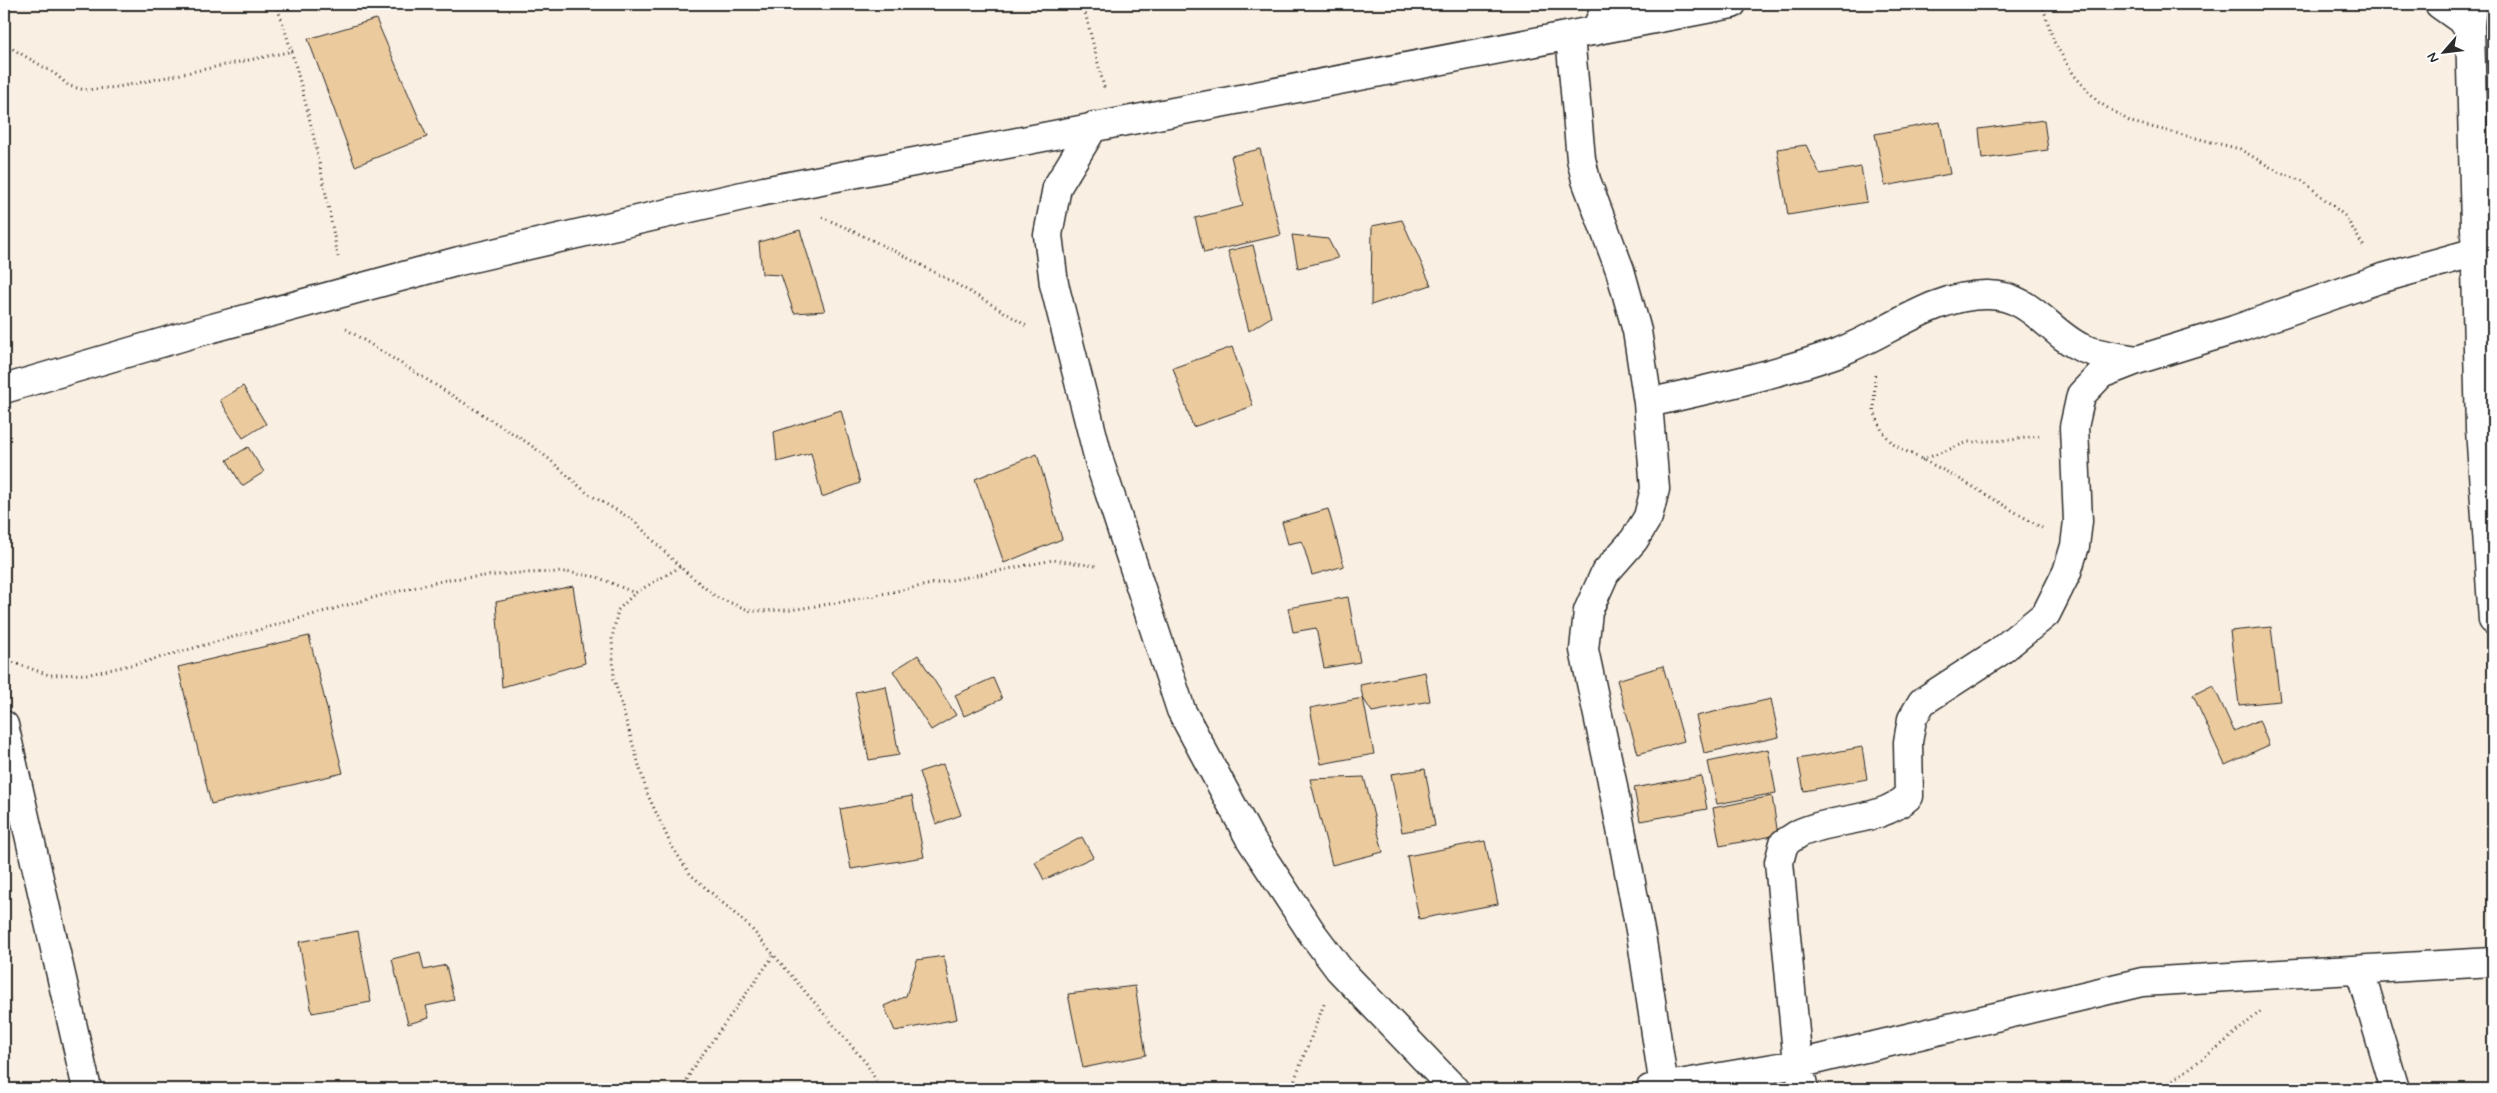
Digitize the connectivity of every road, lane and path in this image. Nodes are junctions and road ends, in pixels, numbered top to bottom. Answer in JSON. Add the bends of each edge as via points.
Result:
{"nodes":[{"id":1,"x":276,"y":4,"type":"edge"},
{"id":2,"x":1083,"y":4,"type":"edge"},
{"id":3,"x":1608,"y":4,"type":"edge"},
{"id":4,"x":1732,"y":4,"type":"edge"},
{"id":5,"x":2042,"y":4,"type":"edge"},
{"id":6,"x":2439,"y":4,"type":"edge"},
{"id":7,"x":2471,"y":15,"type":"edge"},
{"id":8,"x":1582,"y":33,"type":"junction"},
{"id":9,"x":4,"y":44,"type":"edge"},
{"id":10,"x":293,"y":51,"type":"junction"},
{"id":11,"x":1103,"y":125,"type":"junction"},
{"id":12,"x":818,"y":215,"type":"dead end"},
{"id":13,"x":2476,"y":252,"type":"junction"},
{"id":14,"x":2380,"y":279,"type":"junction"},
{"id":15,"x":344,"y":292,"type":"junction"},
{"id":16,"x":304,"y":302,"type":"junction"},
{"id":17,"x":1882,"y":331,"type":"junction"},
{"id":18,"x":1073,"y":355,"type":"junction"},
{"id":19,"x":2137,"y":360,"type":"junction"},
{"id":20,"x":4,"y":388,"type":"edge"},
{"id":21,"x":1648,"y":403,"type":"junction"},
{"id":22,"x":2074,"y":427,"type":"junction"},
{"id":23,"x":1922,"y":460,"type":"junction"},
{"id":24,"x":2075,"y":546,"type":"junction"},
{"id":25,"x":680,"y":567,"type":"junction"},
{"id":26,"x":1138,"y":584,"type":"junction"},
{"id":27,"x":635,"y":593,"type":"junction"},
{"id":28,"x":2493,"y":620,"type":"edge"},
{"id":29,"x":4,"y":659,"type":"edge"},
{"id":30,"x":4,"y":725,"type":"edge"},
{"id":31,"x":774,"y":955,"type":"junction"},
{"id":32,"x":2493,"y":962,"type":"edge"},
{"id":33,"x":1339,"y":968,"type":"junction"},
{"id":34,"x":2360,"y":970,"type":"junction"},
{"id":35,"x":2264,"y":1009,"type":"dead end"},
{"id":36,"x":1801,"y":1077,"type":"edge"},
{"id":37,"x":1657,"y":1088,"type":"edge"},
{"id":38,"x":88,"y":1089,"type":"edge"},
{"id":39,"x":682,"y":1089,"type":"edge"},
{"id":40,"x":881,"y":1089,"type":"edge"},
{"id":41,"x":1291,"y":1089,"type":"edge"},
{"id":42,"x":1454,"y":1089,"type":"edge"},
{"id":43,"x":2161,"y":1089,"type":"edge"},
{"id":44,"x":2395,"y":1089,"type":"edge"}],
"edges":[{"from":1,"to":10,"type":"path"},
{"from":2,"to":11,"type":"path"},
{"from":3,"to":8,"type":"main road"},
{"from":4,"to":8,"type":"main road"},
{"from":5,"to":14,"type":"path","via":[[2054,42],[2074,76],[2098,102],[2131,122],[2240,149],[2280,173],[2303,181],[2345,216]]},
{"from":6,"to":7,"type":"main road"},
{"from":7,"to":13,"type":"main road"},
{"from":8,"to":11,"type":"main road"},
{"from":8,"to":21,"type":"main road","via":[[1581,159],[1620,270],[1637,331]]},
{"from":9,"to":10,"type":"path","via":[[54,73],[69,86],[85,90],[118,87]]},
{"from":10,"to":15,"type":"path","via":[[326,193]]},
{"from":11,"to":15,"type":"main road","via":[[755,193],[459,261]]},
{"from":11,"to":18,"type":"main road","via":[[1058,187],[1048,235],[1054,284]]},
{"from":12,"to":18,"type":"path","via":[[880,242],[947,278]]},
{"from":13,"to":14,"type":"main road"},
{"from":13,"to":28,"type":"main road","via":[[2480,429]]},
{"from":14,"to":19,"type":"main road"},
{"from":15,"to":16,"type":"main road"},
{"from":16,"to":20,"type":"main road"},
{"from":16,"to":25,"type":"path","via":[[549,459],[587,493],[632,520]]},
{"from":17,"to":19,"type":"main road","via":[[1927,309],[1960,298],[1989,294],[2014,300],[2038,313],[2081,347]]},
{"from":17,"to":21,"type":"main road","via":[[1836,353],[1756,379]]},
{"from":17,"to":23,"type":"path","via":[[1874,381],[1874,411],[1882,431],[1894,445]]},
{"from":18,"to":26,"type":"main road","via":[[1100,464]]},
{"from":19,"to":22,"type":"main road","via":[[2101,374],[2081,395]]},
{"from":21,"to":37,"type":"main road","via":[[1655,489],[1648,517],[1634,540],[1605,573],[1588,611],[1584,650],[1642,942]]},
{"from":22,"to":23,"type":"path","via":[[2010,440],[1968,442]]},
{"from":22,"to":24,"type":"main road","via":[[2078,521]]},
{"from":23,"to":24,"type":"path"},
{"from":24,"to":36,"type":"main road","via":[[2067,572],[2046,614],[2000,652],[1922,702],[1912,719],[1908,742],[1909,796],[1900,805],[1882,812],[1801,833],[1784,843],[1778,862]]},
{"from":25,"to":26,"type":"path","via":[[716,597],[751,611],[790,610],[836,603],[1053,560],[1097,567]]},
{"from":25,"to":27,"type":"path"},
{"from":26,"to":33,"type":"main road","via":[[1181,710],[1249,838]]},
{"from":27,"to":29,"type":"path","via":[[597,577],[566,572],[450,579],[90,674],[49,675]]},
{"from":27,"to":31,"type":"path","via":[[618,610],[612,638],[614,671],[647,793],[671,845],[690,874],[730,908]]},
{"from":30,"to":38,"type":"main road"},
{"from":31,"to":39,"type":"path","via":[[692,1069]]},
{"from":31,"to":40,"type":"path","via":[[866,1063]]},
{"from":32,"to":34,"type":"main road"},
{"from":33,"to":41,"type":"path"},
{"from":33,"to":42,"type":"main road"},
{"from":34,"to":36,"type":"main road","via":[[2142,982]]},
{"from":34,"to":44,"type":"main road"},
{"from":35,"to":43,"type":"path"},
{"from":36,"to":37,"type":"main road"}]}
